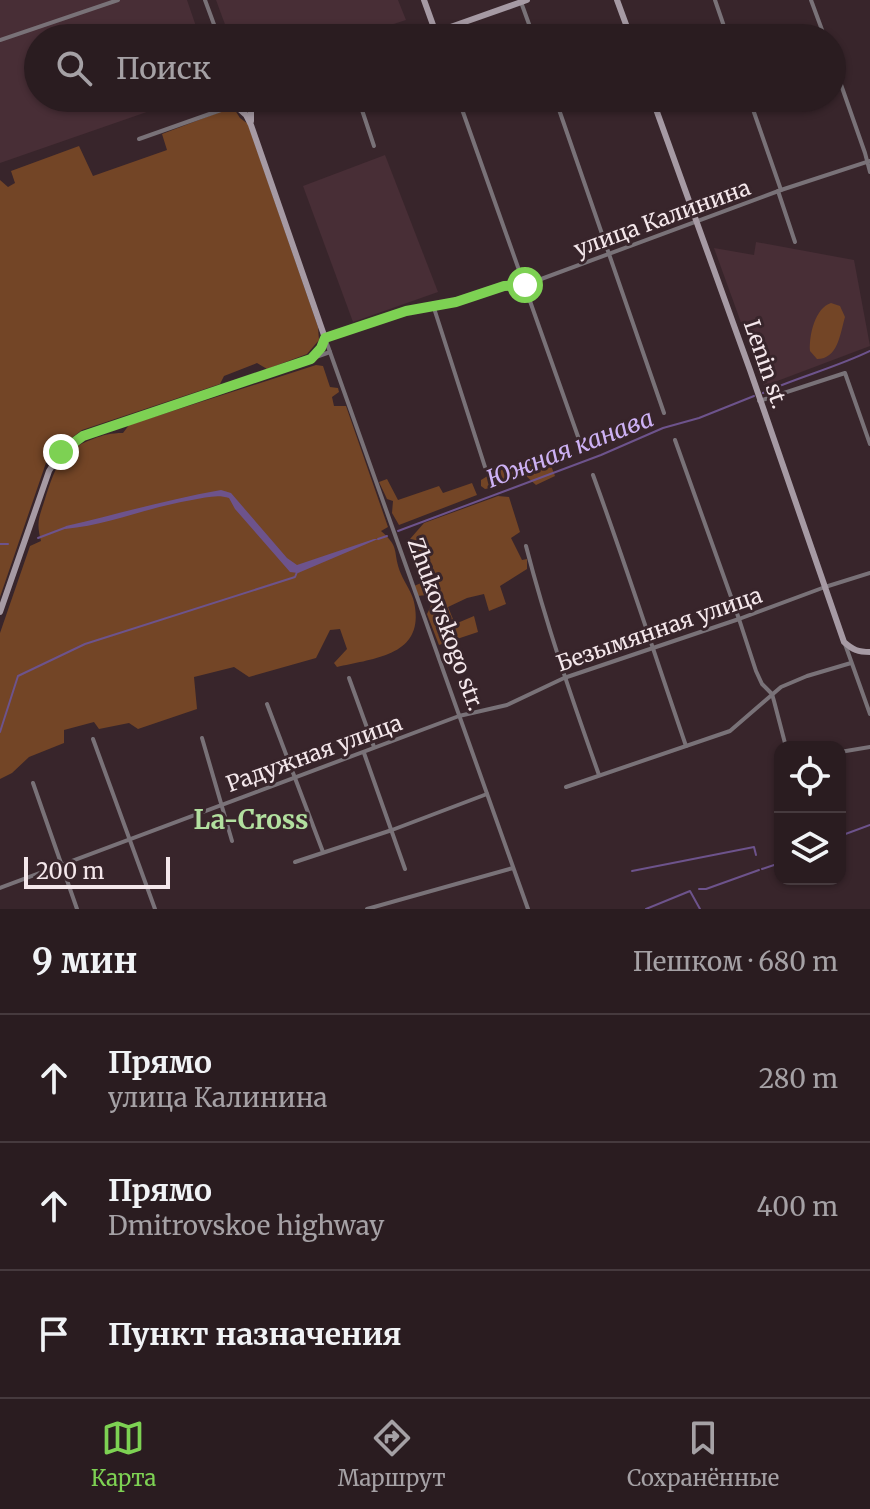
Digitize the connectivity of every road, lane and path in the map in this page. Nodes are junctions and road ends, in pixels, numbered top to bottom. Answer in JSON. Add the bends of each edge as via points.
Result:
{"nodes":[{"id":1,"x":118,"y":0,"type":"edge"},
{"id":2,"x":205,"y":0,"type":"edge"},
{"id":3,"x":424,"y":0,"type":"edge"},
{"id":4,"x":617,"y":0,"type":"edge"},
{"id":5,"x":715,"y":0,"type":"edge"},
{"id":6,"x":811,"y":0,"type":"edge"},
{"id":7,"x":524,"y":1,"type":"edge"},
{"id":8,"x":47,"y":24,"type":"edge"},
{"id":9,"x":214,"y":24,"type":"edge"},
{"id":10,"x":433,"y":24,"type":"edge"},
{"id":11,"x":466,"y":24,"type":"edge"},
{"id":12,"x":530,"y":24,"type":"edge"},
{"id":13,"x":626,"y":24,"type":"edge"},
{"id":14,"x":723,"y":24,"type":"edge"},
{"id":15,"x":820,"y":24,"type":"edge"},
{"id":16,"x":24,"y":32,"type":"edge"},
{"id":17,"x":0,"y":40,"type":"edge"},
{"id":18,"x":846,"y":99,"type":"edge"},
{"id":19,"x":209,"y":112,"type":"edge"},
{"id":20,"x":242,"y":112,"type":"edge"},
{"id":21,"x":251,"y":112,"type":"edge"},
{"id":22,"x":363,"y":112,"type":"edge"},
{"id":23,"x":463,"y":112,"type":"edge"},
{"id":24,"x":560,"y":112,"type":"edge"},
{"id":25,"x":657,"y":112,"type":"edge"},
{"id":26,"x":754,"y":112,"type":"edge"},
{"id":27,"x":251,"y":125,"type":"junction"},
{"id":28,"x":139,"y":139,"type":"dead end"},
{"id":29,"x":374,"y":146,"type":"dead end"},
{"id":30,"x":868,"y":161,"type":"edge"},
{"id":31,"x":870,"y":172,"type":"edge"},
{"id":32,"x":780,"y":191,"type":"junction"},
{"id":33,"x":697,"y":222,"type":"junction"},
{"id":34,"x":795,"y":242,"type":"dead end"},
{"id":35,"x":609,"y":254,"type":"junction"},
{"id":36,"x":525,"y":285,"type":"junction"},
{"id":37,"x":433,"y":305,"type":"junction"},
{"id":38,"x":325,"y":338,"type":"junction"},
{"id":39,"x":330,"y":352,"type":"junction"},
{"id":40,"x":311,"y":359,"type":"junction"},
{"id":41,"x":759,"y":401,"type":"junction"},
{"id":42,"x":664,"y":413,"type":"dead end"},
{"id":43,"x":675,"y":440,"type":"dead end"},
{"id":44,"x":870,"y":444,"type":"edge"},
{"id":45,"x":581,"y":445,"type":"dead end"},
{"id":46,"x":485,"y":467,"type":"dead end"},
{"id":47,"x":593,"y":475,"type":"dead end"},
{"id":48,"x":526,"y":546,"type":"dead end"},
{"id":49,"x":870,"y":573,"type":"edge"},
{"id":50,"x":825,"y":587,"type":"junction"},
{"id":51,"x":0,"y":612,"type":"edge"},
{"id":52,"x":739,"y":619,"type":"junction"},
{"id":53,"x":844,"y":642,"type":"junction"},
{"id":54,"x":652,"y":649,"type":"junction"},
{"id":55,"x":870,"y":652,"type":"edge"},
{"id":56,"x":851,"y":663,"type":"junction"},
{"id":57,"x":349,"y":678,"type":"dead end"},
{"id":58,"x":564,"y":678,"type":"junction"},
{"id":59,"x":772,"y":694,"type":"junction"},
{"id":60,"x":267,"y":704,"type":"dead end"},
{"id":61,"x":870,"y":714,"type":"edge"},
{"id":62,"x":459,"y":716,"type":"junction"},
{"id":63,"x":202,"y":738,"type":"dead end"},
{"id":64,"x":93,"y":739,"type":"dead end"},
{"id":65,"x":784,"y":741,"type":"edge"},
{"id":66,"x":686,"y":746,"type":"junction"},
{"id":67,"x":870,"y":747,"type":"edge"},
{"id":68,"x":374,"y":748,"type":"junction"},
{"id":69,"x":846,"y":751,"type":"edge"},
{"id":70,"x":364,"y":753,"type":"junction"},
{"id":71,"x":599,"y":775,"type":"junction"},
{"id":72,"x":295,"y":779,"type":"junction"},
{"id":73,"x":33,"y":783,"type":"dead end"},
{"id":74,"x":566,"y":787,"type":"dead end"},
{"id":75,"x":487,"y":794,"type":"junction"},
{"id":76,"x":221,"y":805,"type":"junction"},
{"id":77,"x":392,"y":830,"type":"junction"},
{"id":78,"x":130,"y":839,"type":"junction"},
{"id":79,"x":232,"y":841,"type":"dead end"},
{"id":80,"x":323,"y":852,"type":"junction"},
{"id":81,"x":295,"y":862,"type":"dead end"},
{"id":82,"x":61,"y":865,"type":"junction"},
{"id":83,"x":513,"y":868,"type":"junction"},
{"id":84,"x":405,"y":869,"type":"dead end"},
{"id":85,"x":0,"y":888,"type":"edge"},
{"id":86,"x":77,"y":909,"type":"edge"},
{"id":87,"x":155,"y":909,"type":"edge"},
{"id":88,"x":367,"y":909,"type":"edge"},
{"id":89,"x":528,"y":909,"type":"edge"}],
"edges":[{"from":1,"to":8,"type":"street"},
{"from":2,"to":9,"type":"street"},
{"from":3,"to":10,"type":"street"},
{"from":4,"to":13,"type":"street"},
{"from":5,"to":14,"type":"street"},
{"from":6,"to":15,"type":"street"},
{"from":7,"to":11,"type":"street"},
{"from":7,"to":12,"type":"street"},
{"from":16,"to":17,"type":"street"},
{"from":18,"to":30,"type":"street"},
{"from":19,"to":28,"type":"street"},
{"from":20,"to":27,"type":"street"},
{"from":21,"to":27,"type":"street"},
{"from":22,"to":29,"type":"street"},
{"from":23,"to":36,"type":"street"},
{"from":24,"to":35,"type":"street"},
{"from":25,"to":33,"type":"street","name":"Lenin st."},
{"from":26,"to":32,"type":"street"},
{"from":27,"to":38,"type":"street"},
{"from":30,"to":31,"type":"street"},
{"from":30,"to":32,"type":"street","name":"улица Калинина"},
{"from":32,"to":33,"type":"street","name":"улица Калинина"},
{"from":32,"to":34,"type":"street"},
{"from":33,"to":35,"type":"street","name":"улица Калинина"},
{"from":33,"to":41,"type":"street","name":"Lenin st."},
{"from":35,"to":36,"type":"street","name":"улица Калинина"},
{"from":35,"to":42,"type":"street"},
{"from":36,"to":37,"type":"street","name":"улица Калинина"},
{"from":36,"to":45,"type":"street"},
{"from":37,"to":38,"type":"street","name":"улица Калинина"},
{"from":37,"to":46,"type":"street"},
{"from":38,"to":39,"type":"street","name":"Zhukovskogo str."},
{"from":38,"to":40,"type":"street"},
{"from":39,"to":40,"type":"street"},
{"from":39,"to":62,"type":"street","name":"Zhukovskogo str."},
{"from":40,"to":51,"type":"street","via":[[83,436],[61,452],[49,471]]},
{"from":41,"to":44,"type":"street","via":[[845,373]]},
{"from":41,"to":50,"type":"street","name":"Lenin st."},
{"from":43,"to":52,"type":"street"},
{"from":47,"to":54,"type":"street"},
{"from":48,"to":58,"type":"street"},
{"from":49,"to":50,"type":"street","name":"Безымянная улица"},
{"from":50,"to":52,"type":"street","name":"Безымянная улица"},
{"from":50,"to":53,"type":"street","name":"Lenin st."},
{"from":52,"to":54,"type":"street","name":"Безымянная улица"},
{"from":52,"to":59,"type":"street","via":[[756,671]]},
{"from":53,"to":55,"type":"street"},
{"from":53,"to":56,"type":"street"},
{"from":54,"to":58,"type":"street","name":"Безымянная улица"},
{"from":54,"to":66,"type":"street"},
{"from":56,"to":59,"type":"street"},
{"from":56,"to":61,"type":"street"},
{"from":57,"to":68,"type":"street"},
{"from":58,"to":62,"type":"street","name":"Безымянная улица","via":[[507,705]]},
{"from":58,"to":71,"type":"street"},
{"from":59,"to":65,"type":"street"},
{"from":59,"to":66,"type":"street","via":[[730,731]]},
{"from":60,"to":72,"type":"street"},
{"from":62,"to":68,"type":"street","name":"Радужная улица"},
{"from":62,"to":75,"type":"street","name":"Zhukovskogo str."},
{"from":63,"to":76,"type":"street"},
{"from":64,"to":78,"type":"street"},
{"from":66,"to":71,"type":"street"},
{"from":67,"to":69,"type":"street"},
{"from":68,"to":70,"type":"street","name":"Радужная улица"},
{"from":70,"to":72,"type":"street","name":"Радужная улица"},
{"from":70,"to":77,"type":"street"},
{"from":71,"to":74,"type":"street"},
{"from":72,"to":76,"type":"street","name":"Радужная улица"},
{"from":72,"to":80,"type":"street"},
{"from":73,"to":82,"type":"street"},
{"from":75,"to":77,"type":"street"},
{"from":75,"to":83,"type":"street","name":"Zhukovskogo str."},
{"from":76,"to":78,"type":"street","name":"Радужная улица"},
{"from":76,"to":79,"type":"street"},
{"from":77,"to":80,"type":"street"},
{"from":77,"to":84,"type":"street"},
{"from":78,"to":82,"type":"street","name":"Радужная улица"},
{"from":78,"to":87,"type":"street"},
{"from":80,"to":81,"type":"street"},
{"from":82,"to":85,"type":"street","name":"Радужная улица"},
{"from":82,"to":86,"type":"street"},
{"from":83,"to":88,"type":"street"},
{"from":83,"to":89,"type":"street","name":"Zhukovskogo str."}]}
